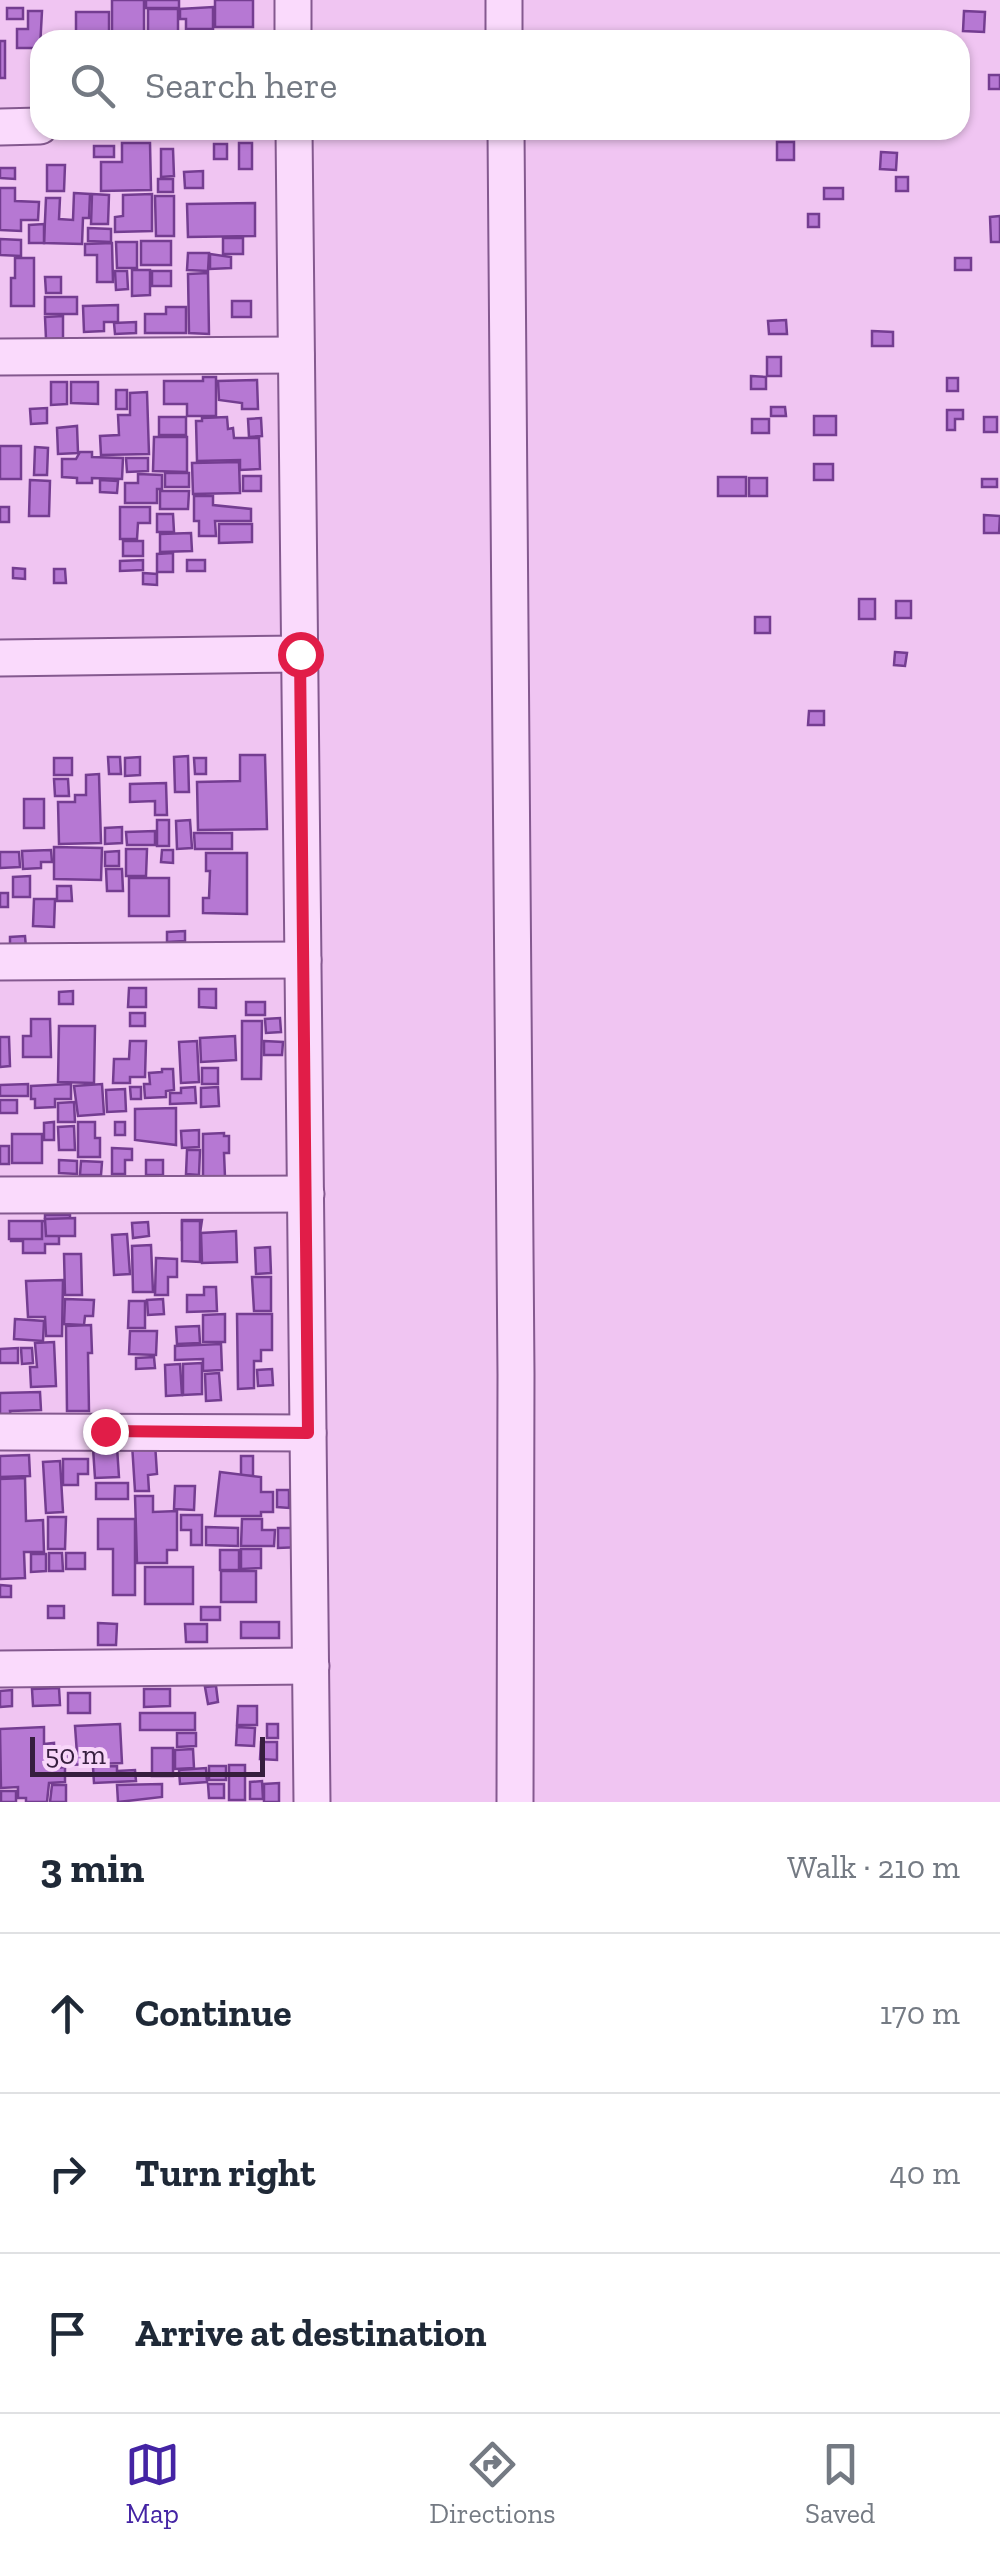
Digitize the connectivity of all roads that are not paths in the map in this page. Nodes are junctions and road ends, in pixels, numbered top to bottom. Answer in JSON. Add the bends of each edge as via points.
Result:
{"nodes":[{"id":1,"x":293,"y":0,"type":"edge"},
{"id":2,"x":504,"y":0,"type":"edge"},
{"id":3,"x":293,"y":30,"type":"edge"},
{"id":4,"x":504,"y":30,"type":"edge"},
{"id":5,"x":30,"y":126,"type":"edge"},
{"id":6,"x":0,"y":127,"type":"edge"},
{"id":7,"x":294,"y":140,"type":"edge"},
{"id":8,"x":506,"y":140,"type":"edge"},
{"id":9,"x":296,"y":354,"type":"junction"},
{"id":10,"x":0,"y":357,"type":"edge"},
{"id":11,"x":300,"y":654,"type":"junction"},
{"id":12,"x":0,"y":658,"type":"edge"},
{"id":13,"x":303,"y":960,"type":"junction"},
{"id":14,"x":0,"y":962,"type":"edge"},
{"id":15,"x":306,"y":1194,"type":"junction"},
{"id":16,"x":0,"y":1196,"type":"edge"},
{"id":17,"x":0,"y":1432,"type":"edge"},
{"id":18,"x":308,"y":1433,"type":"junction"},
{"id":19,"x":311,"y":1666,"type":"junction"},
{"id":20,"x":0,"y":1669,"type":"edge"},
{"id":21,"x":312,"y":1802,"type":"edge"},
{"id":22,"x":516,"y":1802,"type":"edge"}],
"edges":[{"from":1,"to":3,"type":"street"},
{"from":2,"to":4,"type":"street"},
{"from":5,"to":6,"type":"street"},
{"from":7,"to":9,"type":"street"},
{"from":8,"to":22,"type":"street"},
{"from":9,"to":10,"type":"street"},
{"from":9,"to":11,"type":"street"},
{"from":11,"to":12,"type":"street"},
{"from":11,"to":13,"type":"street"},
{"from":13,"to":14,"type":"street"},
{"from":13,"to":15,"type":"street"},
{"from":15,"to":16,"type":"street"},
{"from":15,"to":18,"type":"street"},
{"from":17,"to":18,"type":"street"},
{"from":18,"to":19,"type":"street"},
{"from":19,"to":20,"type":"street"},
{"from":19,"to":21,"type":"street"}]}
